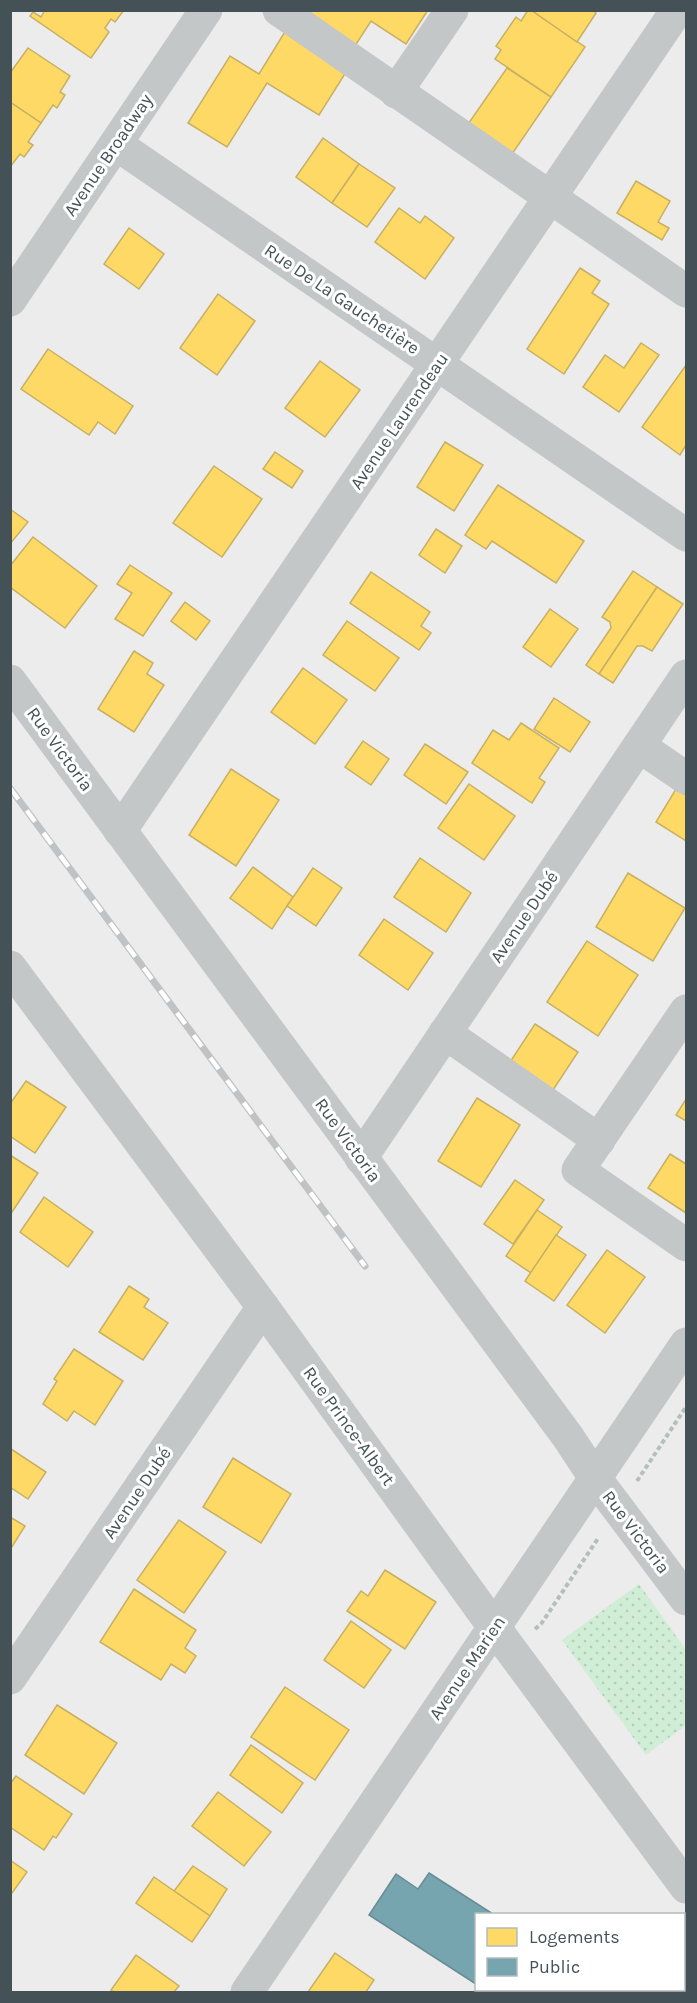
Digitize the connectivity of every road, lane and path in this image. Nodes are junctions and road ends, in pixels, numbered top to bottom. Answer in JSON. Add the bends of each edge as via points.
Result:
{"nodes":[{"id":1,"x":206,"y":10,"type":"edge"},
{"id":2,"x":279,"y":10,"type":"edge"},
{"id":3,"x":452,"y":10,"type":"edge"},
{"id":4,"x":677,"y":10,"type":"edge"},
{"id":5,"x":396,"y":92,"type":"junction"},
{"id":6,"x":116,"y":144,"type":"junction"},
{"id":7,"x":550,"y":199,"type":"junction"},
{"id":8,"x":687,"y":291,"type":"edge"},
{"id":9,"x":10,"y":300,"type":"edge"},
{"id":10,"x":437,"y":364,"type":"junction"},
{"id":11,"x":687,"y":535,"type":"edge"},
{"id":12,"x":687,"y":676,"type":"edge"},
{"id":13,"x":10,"y":681,"type":"edge"},
{"id":14,"x":639,"y":746,"type":"junction"},
{"id":15,"x":687,"y":778,"type":"edge"},
{"id":16,"x":120,"y":831,"type":"junction"},
{"id":17,"x":13,"y":977,"type":"edge"},
{"id":18,"x":687,"y":1011,"type":"edge"},
{"id":19,"x":445,"y":1033,"type":"junction"},
{"id":20,"x":599,"y":1140,"type":"junction"},
{"id":21,"x":361,"y":1158,"type":"junction"},
{"id":22,"x":687,"y":1245,"type":"edge"},
{"id":23,"x":263,"y":1307,"type":"junction"},
{"id":24,"x":687,"y":1344,"type":"edge"},
{"id":25,"x":595,"y":1478,"type":"junction"},
{"id":26,"x":687,"y":1599,"type":"edge"},
{"id":27,"x":495,"y":1627,"type":"junction"},
{"id":28,"x":10,"y":1678,"type":"edge"},
{"id":29,"x":687,"y":1887,"type":"edge"},
{"id":30,"x":247,"y":1992,"type":"edge"}],
"edges":[{"from":1,"to":6,"type":"street","name":"Avenue Broadway"},
{"from":2,"to":5,"type":"street"},
{"from":3,"to":5,"type":"street"},
{"from":4,"to":7,"type":"street","name":"Avenue Laurendeau"},
{"from":5,"to":7,"type":"street"},
{"from":6,"to":9,"type":"street","name":"Avenue Broadway"},
{"from":6,"to":10,"type":"street","name":"Rue De La Gauchetière"},
{"from":7,"to":8,"type":"street"},
{"from":7,"to":10,"type":"street","name":"Avenue Laurendeau"},
{"from":10,"to":11,"type":"street","name":"Rue De La Gauchetière"},
{"from":10,"to":16,"type":"street","name":"Avenue Laurendeau"},
{"from":12,"to":14,"type":"street","name":"Avenue Dubé"},
{"from":13,"to":16,"type":"street","name":"Rue Victoria"},
{"from":14,"to":15,"type":"street"},
{"from":14,"to":19,"type":"street","name":"Avenue Dubé"},
{"from":16,"to":21,"type":"street","name":"Rue Victoria"},
{"from":17,"to":23,"type":"street","name":"Rue Prince-Albert"},
{"from":18,"to":20,"type":"street"},
{"from":19,"to":20,"type":"street"},
{"from":19,"to":21,"type":"street","name":"Avenue Dubé"},
{"from":20,"to":22,"type":"street","via":[[578,1170]]},
{"from":21,"to":25,"type":"street","name":"Rue Victoria"},
{"from":23,"to":27,"type":"street","name":"Rue Prince-Albert"},
{"from":23,"to":28,"type":"street","name":"Avenue Dubé"},
{"from":24,"to":25,"type":"street","name":"Avenue Marien"},
{"from":25,"to":26,"type":"street","name":"Rue Victoria"},
{"from":25,"to":27,"type":"street","name":"Avenue Marien"},
{"from":27,"to":29,"type":"street","name":"Rue Prince-Albert"},
{"from":27,"to":30,"type":"street","name":"Avenue Marien"}]}
